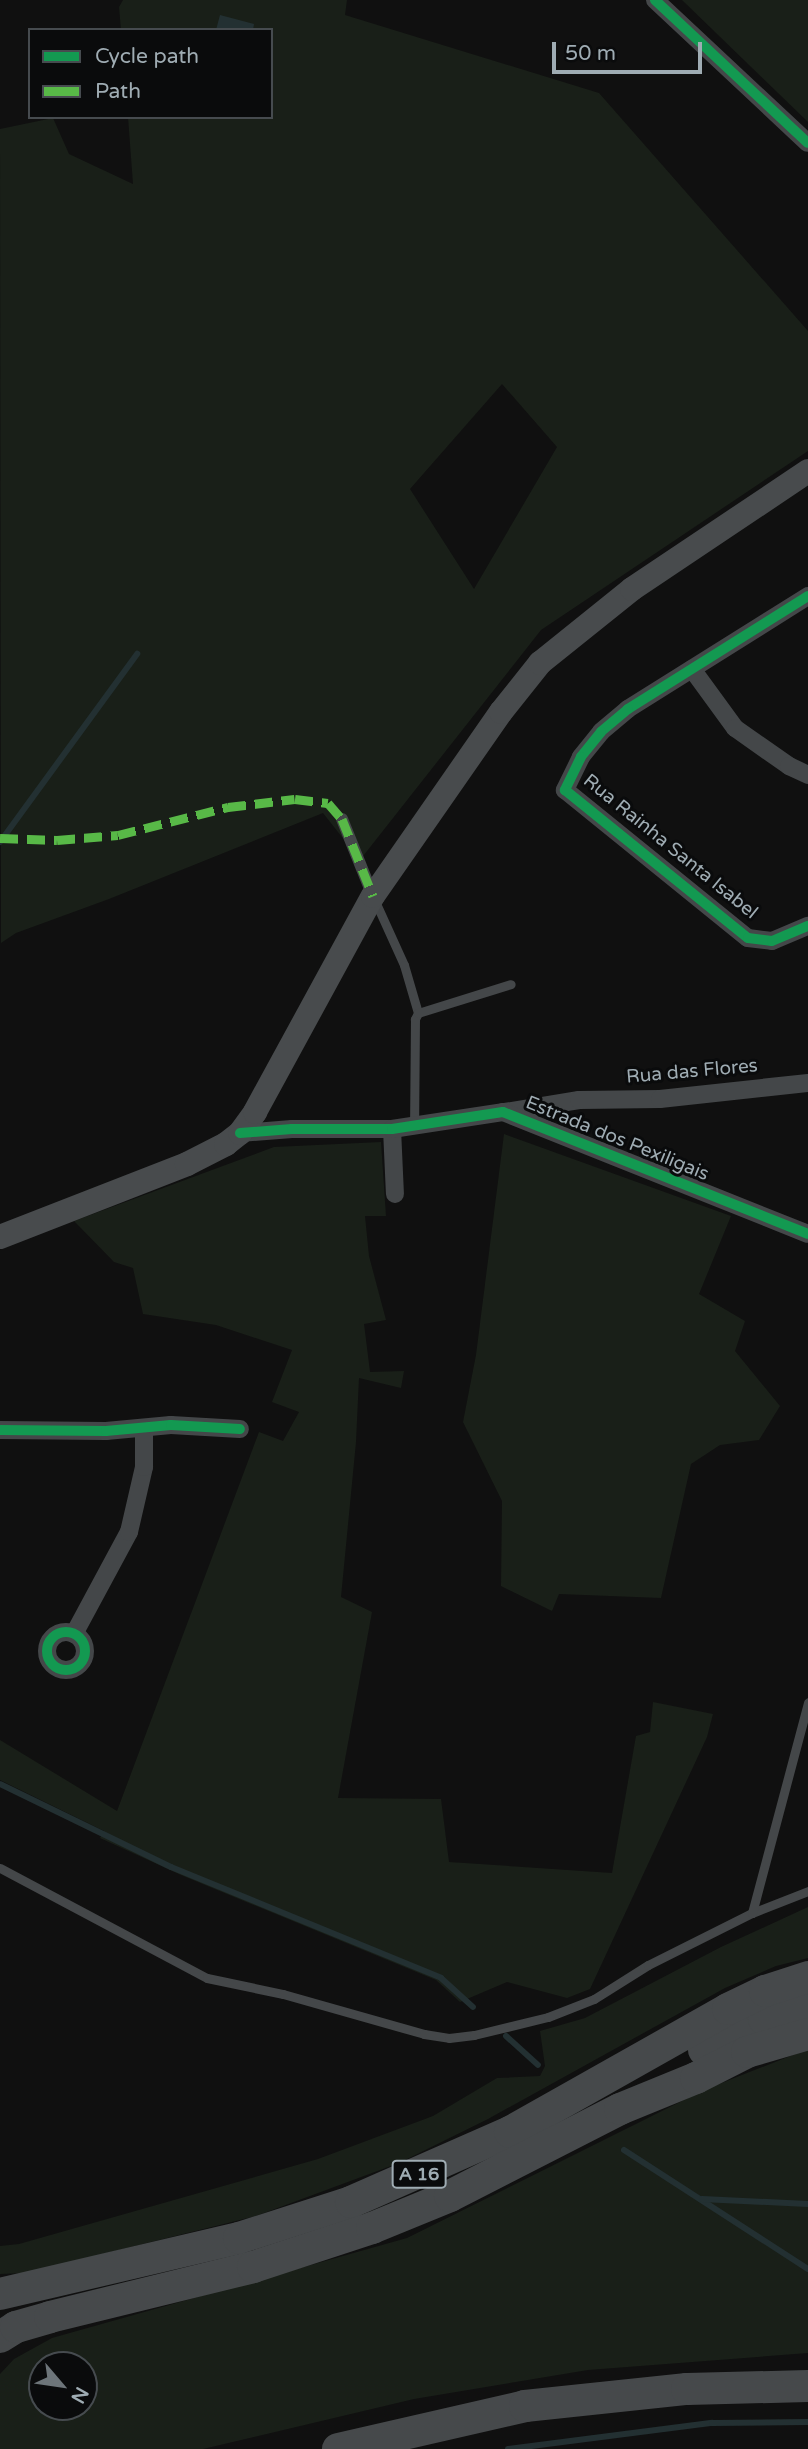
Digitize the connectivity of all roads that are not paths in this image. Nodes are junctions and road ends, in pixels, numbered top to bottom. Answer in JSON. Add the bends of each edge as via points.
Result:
{"nodes":[{"id":1,"x":655,"y":0,"type":"edge"},
{"id":2,"x":808,"y":143,"type":"edge"},
{"id":3,"x":808,"y":471,"type":"edge"},
{"id":4,"x":808,"y":596,"type":"edge"},
{"id":5,"x":692,"y":669,"type":"junction"},
{"id":6,"x":808,"y":775,"type":"edge"},
{"id":7,"x":342,"y":819,"type":"dead end"},
{"id":8,"x":373,"y":896,"type":"junction"},
{"id":9,"x":808,"y":926,"type":"edge"},
{"id":10,"x":511,"y":984,"type":"dead end"},
{"id":11,"x":418,"y":1013,"type":"junction"},
{"id":12,"x":808,"y":1083,"type":"edge"},
{"id":13,"x":503,"y":1112,"type":"junction"},
{"id":14,"x":414,"y":1125,"type":"junction"},
{"id":15,"x":391,"y":1129,"type":"junction"},
{"id":16,"x":240,"y":1133,"type":"junction"},
{"id":17,"x":396,"y":1194,"type":"dead end"},
{"id":18,"x":808,"y":1234,"type":"edge"},
{"id":19,"x":0,"y":1237,"type":"edge"},
{"id":20,"x":144,"y":1429,"type":"junction"},
{"id":21,"x":240,"y":1429,"type":"dead end"},
{"id":22,"x":0,"y":1430,"type":"edge"},
{"id":23,"x":74,"y":1634,"type":"dead end"},
{"id":24,"x":808,"y":1702,"type":"edge"},
{"id":25,"x":0,"y":1868,"type":"edge"},
{"id":26,"x":808,"y":1891,"type":"edge"},
{"id":27,"x":752,"y":1913,"type":"junction"},
{"id":28,"x":808,"y":1977,"type":"edge"},
{"id":29,"x":808,"y":2003,"type":"edge"},
{"id":30,"x":808,"y":2034,"type":"edge"},
{"id":31,"x":620,"y":2109,"type":"junction"},
{"id":32,"x":0,"y":2294,"type":"edge"},
{"id":33,"x":0,"y":2337,"type":"edge"},
{"id":34,"x":808,"y":2366,"type":"edge"},
{"id":35,"x":808,"y":2386,"type":"edge"},
{"id":36,"x":603,"y":2397,"type":"junction"},
{"id":37,"x":338,"y":2449,"type":"edge"}],
"edges":[{"from":1,"to":2,"type":"street"},
{"from":3,"to":8,"type":"main road","via":[[632,589],[540,663]]},
{"from":4,"to":5,"type":"street","name":"Rua Rainha Santa Isabel"},
{"from":5,"to":6,"type":"street","via":[[735,728]]},
{"from":5,"to":9,"type":"street","name":"Rua Rainha Santa Isabel","via":[[628,709],[601,732],[581,757],[565,790],[748,938],[772,941]]},
{"from":7,"to":8,"type":"street"},
{"from":8,"to":11,"type":"lane","via":[[404,965]]},
{"from":8,"to":16,"type":"main road"},
{"from":10,"to":11,"type":"lane"},
{"from":11,"to":14,"type":"lane"},
{"from":12,"to":13,"type":"street","name":"Rua das Flores","via":[[660,1099],[579,1100]]},
{"from":13,"to":14,"type":"street","name":"Estrada dos Pexiligais"},
{"from":13,"to":18,"type":"street","name":"Estrada dos Pexiligais"},
{"from":14,"to":15,"type":"street","name":"Estrada dos Pexiligais"},
{"from":15,"to":16,"type":"street","name":"Estrada dos Pexiligais"},
{"from":15,"to":17,"type":"street"},
{"from":16,"to":19,"type":"main road","via":[[187,1164]]},
{"from":20,"to":21,"type":"street","via":[[171,1425]]},
{"from":20,"to":22,"type":"street"},
{"from":20,"to":23,"type":"street","via":[[144,1467],[129,1532]]},
{"from":24,"to":27,"type":"lane"},
{"from":25,"to":27,"type":"lane","via":[[206,1978],[449,2038],[548,2017],[594,1999],[648,1965]]},
{"from":26,"to":27,"type":"lane"},
{"from":28,"to":32,"type":"highway","number":"A 16","via":[[728,2009],[510,2132],[372,2194],[239,2238]]},
{"from":29,"to":31,"type":"highway","number":"A 16","via":[[764,2019],[689,2059]]},
{"from":30,"to":31,"type":"highway","number":"A 16","via":[[747,2052]]},
{"from":31,"to":33,"type":"highway","number":"A 16","via":[[450,2196],[372,2228],[253,2267],[50,2317]]},
{"from":34,"to":36,"type":"highway","via":[[684,2373]]},
{"from":35,"to":36,"type":"highway"},
{"from":36,"to":37,"type":"highway","via":[[525,2406]]}]}
